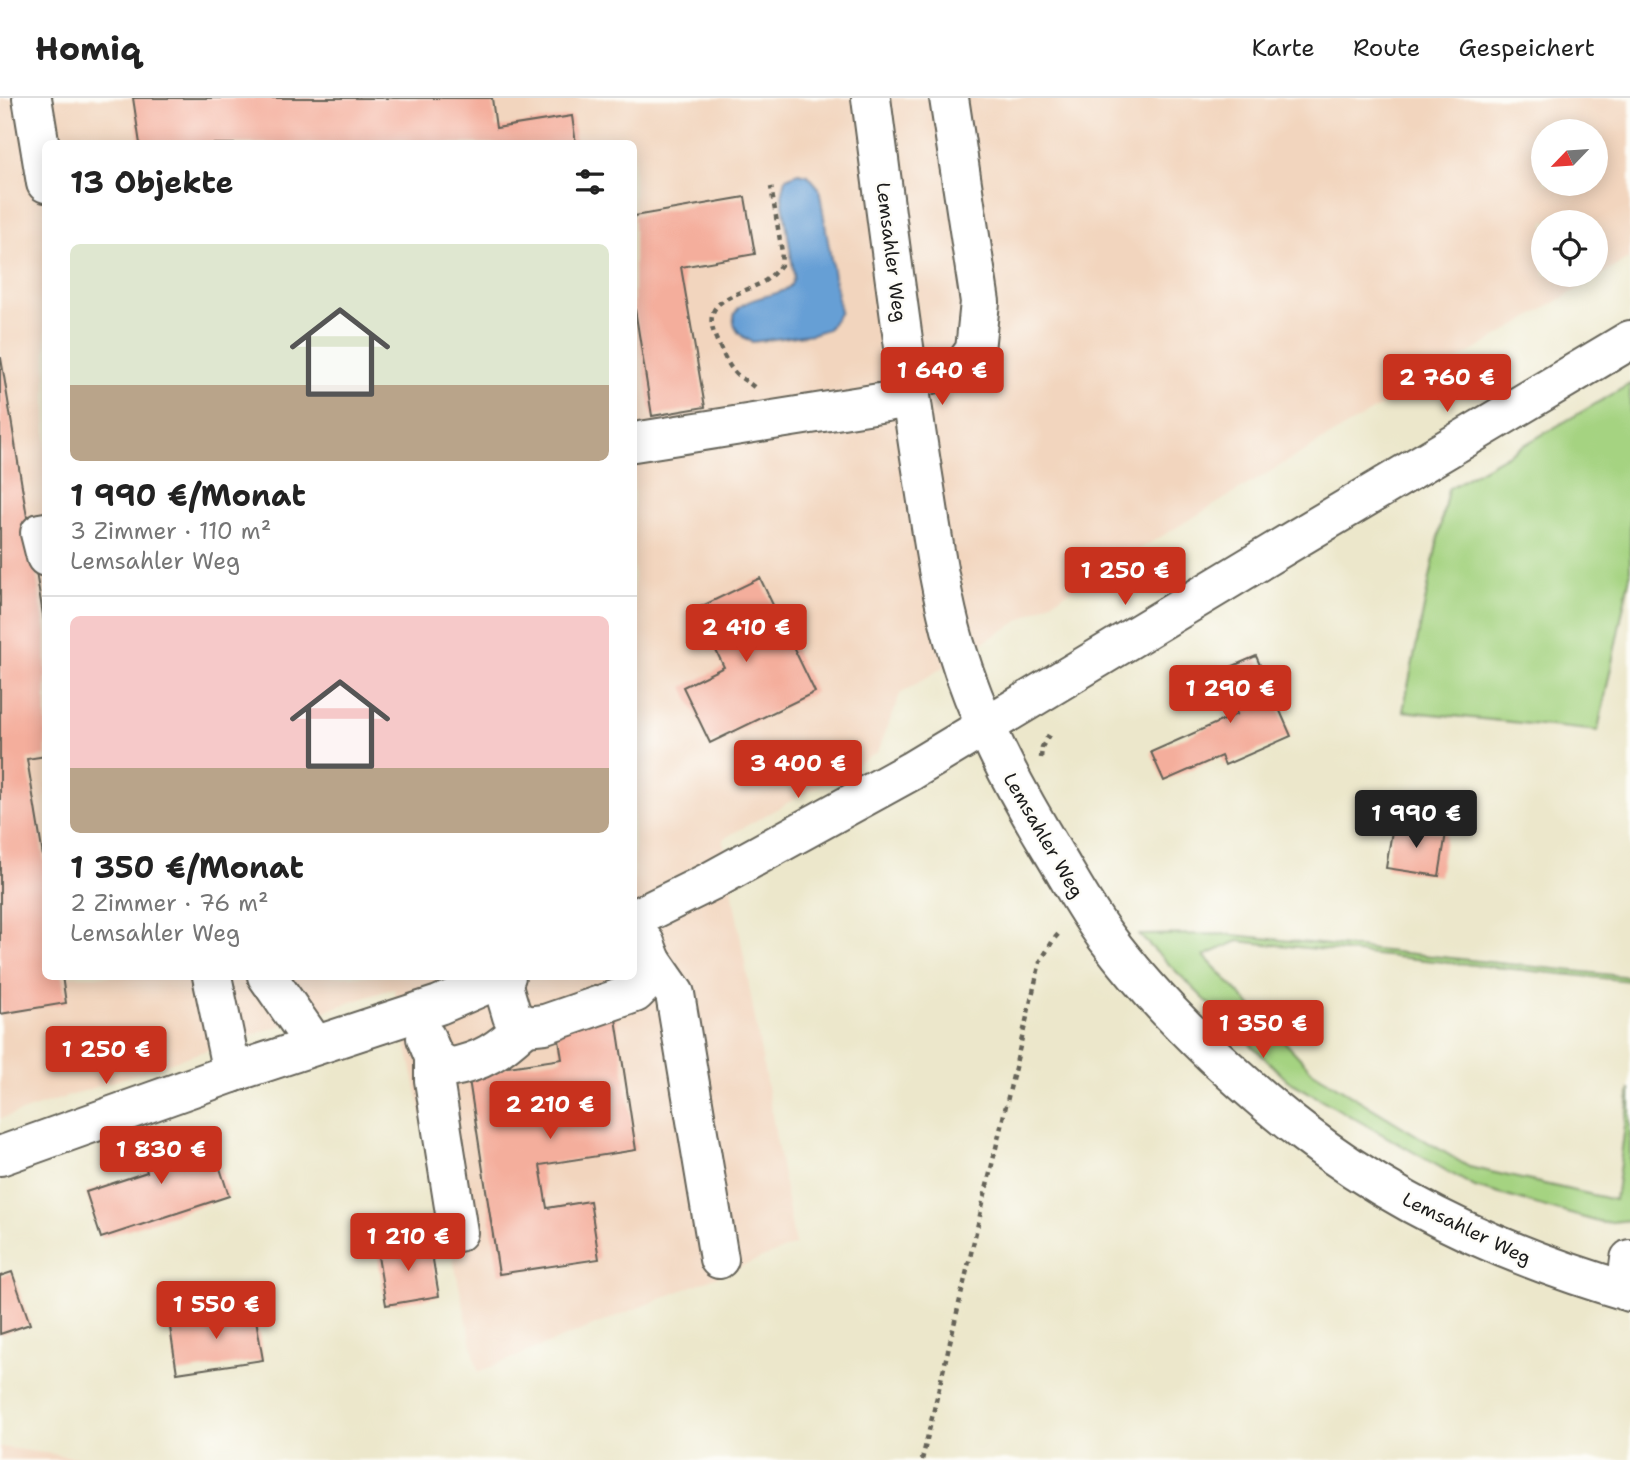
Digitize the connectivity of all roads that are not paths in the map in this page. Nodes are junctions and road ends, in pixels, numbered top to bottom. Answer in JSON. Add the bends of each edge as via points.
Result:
{"nodes":[{"id":1,"x":32,"y":98,"type":"edge"},
{"id":2,"x":872,"y":98,"type":"edge"},
{"id":3,"x":949,"y":98,"type":"edge"},
{"id":4,"x":42,"y":159,"type":"edge"},
{"id":5,"x":1630,"y":340,"type":"edge"},
{"id":6,"x":909,"y":388,"type":"junction"},
{"id":7,"x":637,"y":442,"type":"edge"},
{"id":8,"x":986,"y":726,"type":"junction"},
{"id":9,"x":637,"y":917,"type":"edge"},
{"id":10,"x":637,"y":923,"type":"edge"},
{"id":11,"x":652,"y":961,"type":"junction"},
{"id":12,"x":213,"y":980,"type":"edge"},
{"id":13,"x":270,"y":980,"type":"edge"},
{"id":14,"x":498,"y":980,"type":"edge"},
{"id":15,"x":503,"y":980,"type":"edge"},
{"id":16,"x":414,"y":1013,"type":"junction"},
{"id":17,"x":525,"y":1026,"type":"junction"},
{"id":18,"x":315,"y":1045,"type":"junction"},
{"id":19,"x":434,"y":1057,"type":"junction"},
{"id":20,"x":232,"y":1073,"type":"junction"},
{"id":21,"x":0,"y":1156,"type":"edge"},
{"id":22,"x":458,"y":1232,"type":"dead end"},
{"id":23,"x":719,"y":1259,"type":"dead end"},
{"id":24,"x":1629,"y":1281,"type":"edge"}],
"edges":[{"from":1,"to":4,"type":"street"},
{"from":2,"to":6,"type":"street","name":"Lemsahler Weg"},
{"from":3,"to":6,"type":"street","via":[[980,302],[975,350],[962,368]]},
{"from":5,"to":8,"type":"street"},
{"from":6,"to":7,"type":"street","via":[[764,421]]},
{"from":6,"to":8,"type":"street","name":"Lemsahler Weg","via":[[948,619]]},
{"from":8,"to":9,"type":"street","via":[[785,841]]},
{"from":8,"to":24,"type":"street","name":"Lemsahler Weg","via":[[1025,806],[1087,909],[1173,1017],[1233,1074],[1301,1132],[1374,1182],[1445,1221],[1552,1268]]},
{"from":10,"to":11,"type":"street"},
{"from":11,"to":17,"type":"street","via":[[650,978],[635,993],[545,1024]]},
{"from":11,"to":23,"type":"street","via":[[675,994]]},
{"from":12,"to":20,"type":"street"},
{"from":13,"to":18,"type":"street"},
{"from":14,"to":16,"type":"street"},
{"from":15,"to":17,"type":"street","via":[[512,1016]]},
{"from":16,"to":18,"type":"street"},
{"from":16,"to":19,"type":"street"},
{"from":17,"to":19,"type":"street","via":[[502,1047],[468,1064],[448,1068]]},
{"from":18,"to":20,"type":"street"},
{"from":19,"to":22,"type":"street"},
{"from":20,"to":21,"type":"street"}]}
